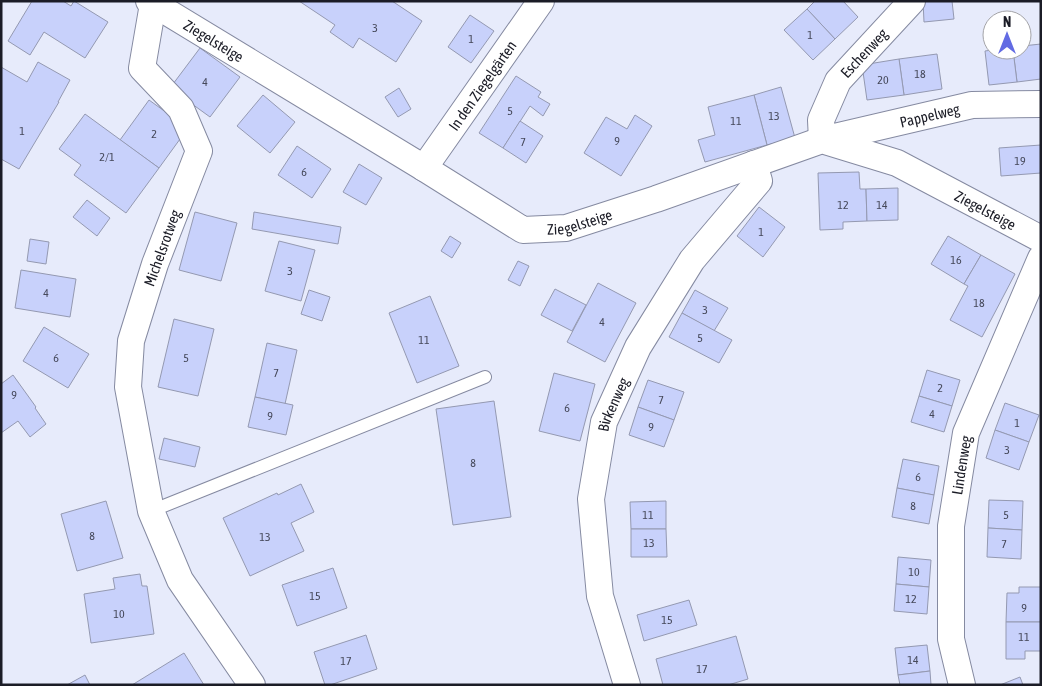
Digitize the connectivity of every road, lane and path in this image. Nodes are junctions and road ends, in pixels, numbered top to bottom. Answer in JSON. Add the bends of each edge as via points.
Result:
{"nodes":[{"id":1,"x":541,"y":1,"type":"edge"},
{"id":2,"x":912,"y":1,"type":"edge"},
{"id":3,"x":151,"y":2,"type":"edge"},
{"id":4,"x":1041,"y":104,"type":"edge"},
{"id":5,"x":822,"y":140,"type":"junction"},
{"id":6,"x":754,"y":164,"type":"junction"},
{"id":7,"x":424,"y":168,"type":"junction"},
{"id":8,"x":1041,"y":239,"type":"edge"},
{"id":9,"x":1041,"y":258,"type":"edge"},
{"id":10,"x":484,"y":377,"type":"dead end"},
{"id":11,"x":151,"y":511,"type":"junction"},
{"id":12,"x":252,"y":685,"type":"edge"},
{"id":13,"x":627,"y":685,"type":"edge"},
{"id":14,"x":962,"y":685,"type":"edge"}],
"edges":[{"from":1,"to":7,"type":"street","name":"In den Ziegelgärten"},
{"from":2,"to":5,"type":"street","name":"Eschenweg","via":[[838,81],[821,120]]},
{"from":3,"to":7,"type":"street","name":"Ziegelsteige"},
{"from":3,"to":11,"type":"street","name":"Michelsrotweg","via":[[142,68],[181,109],[199,151],[155,264],[131,341],[128,388]]},
{"from":4,"to":5,"type":"street","name":"Pappelweg","via":[[972,105]]},
{"from":5,"to":6,"type":"street","name":"Ziegelsteige"},
{"from":5,"to":8,"type":"street","name":"Ziegelsteige","via":[[897,163]]},
{"from":6,"to":7,"type":"street","name":"Ziegelsteige","via":[[566,228],[523,230]]},
{"from":6,"to":13,"type":"street","name":"Birkenweg","via":[[759,182],[692,260],[638,347],[604,422],[591,500],[600,596]]},
{"from":9,"to":14,"type":"street","name":"Lindenweg","via":[[966,433],[951,526],[951,639]]},
{"from":10,"to":11,"type":"lane"},
{"from":11,"to":12,"type":"street","name":"Michelsrotweg","via":[[180,580]]}]}
